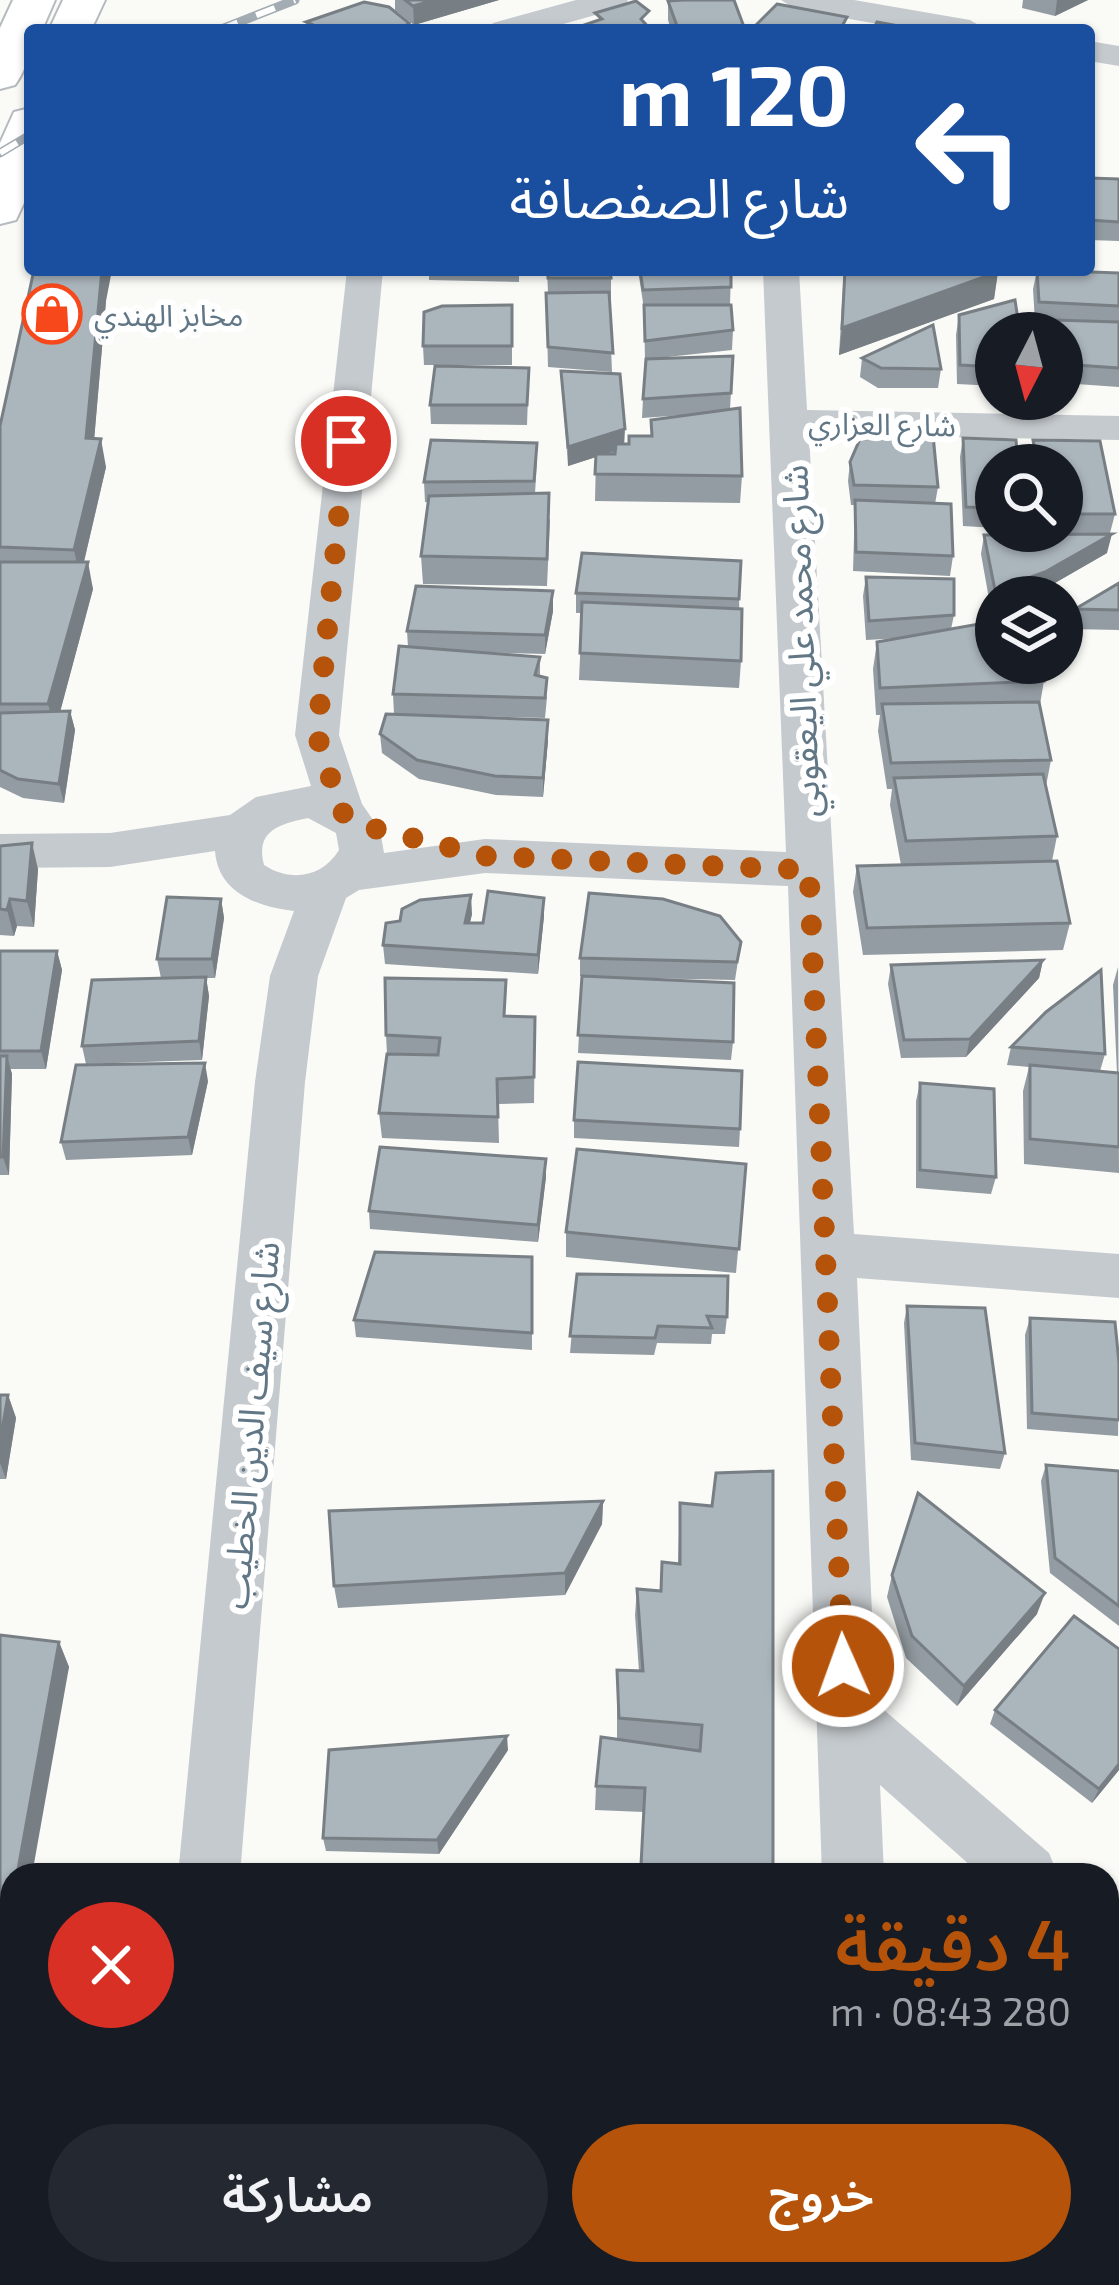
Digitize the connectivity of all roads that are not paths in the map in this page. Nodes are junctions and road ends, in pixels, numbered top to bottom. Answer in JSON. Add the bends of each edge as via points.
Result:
{"nodes":[{"id":1,"x":34,"y":0,"type":"edge"},
{"id":2,"x":612,"y":0,"type":"edge"},
{"id":3,"x":796,"y":0,"type":"edge"},
{"id":4,"x":901,"y":8,"type":"edge"},
{"id":5,"x":526,"y":24,"type":"edge"},
{"id":6,"x":951,"y":24,"type":"edge"},
{"id":7,"x":0,"y":76,"type":"edge"},
{"id":8,"x":20,"y":136,"type":"edge"},
{"id":9,"x":0,"y":210,"type":"edge"},
{"id":10,"x":364,"y":276,"type":"edge"},
{"id":11,"x":781,"y":276,"type":"edge"},
{"id":12,"x":790,"y":422,"type":"junction"},
{"id":13,"x":1119,"y":428,"type":"edge"},
{"id":14,"x":317,"y":735,"type":"junction"},
{"id":15,"x":257,"y":818,"type":"junction"},
{"id":16,"x":348,"y":818,"type":"junction"},
{"id":17,"x":110,"y":850,"type":"junction"},
{"id":18,"x":0,"y":851,"type":"edge"},
{"id":19,"x":485,"y":856,"type":"junction"},
{"id":20,"x":809,"y":870,"type":"junction"},
{"id":21,"x":250,"y":880,"type":"junction"},
{"id":22,"x":337,"y":881,"type":"junction"},
{"id":23,"x":294,"y":976,"type":"junction"},
{"id":24,"x":829,"y":1254,"type":"junction"},
{"id":25,"x":1119,"y":1276,"type":"edge"},
{"id":26,"x":844,"y":1713,"type":"junction"},
{"id":27,"x":210,"y":1863,"type":"edge"},
{"id":28,"x":852,"y":1863,"type":"edge"},
{"id":29,"x":1013,"y":1863,"type":"edge"}],
"edges":[{"from":1,"to":7,"type":"highway"},
{"from":2,"to":5,"type":"street"},
{"from":3,"to":4,"type":"street"},
{"from":4,"to":6,"type":"street"},
{"from":8,"to":9,"type":"highway"},
{"from":10,"to":14,"type":"street"},
{"from":11,"to":12,"type":"street","name":"شارع محمد علي اليعقوبي"},
{"from":12,"to":13,"type":"street","name":"شارع العزاري"},
{"from":12,"to":20,"type":"street","name":"شارع محمد علي اليعقوبي"},
{"from":14,"to":15,"type":"street"},
{"from":14,"to":16,"type":"street"},
{"from":15,"to":16,"type":"street","via":[[308,802]]},
{"from":15,"to":17,"type":"street"},
{"from":15,"to":21,"type":"street","via":[[234,854]]},
{"from":16,"to":19,"type":"street"},
{"from":16,"to":22,"type":"street","via":[[362,850]]},
{"from":17,"to":18,"type":"street"},
{"from":17,"to":21,"type":"street"},
{"from":19,"to":20,"type":"street"},
{"from":19,"to":22,"type":"street"},
{"from":20,"to":24,"type":"street","name":"شارع محمد علي اليعقوبي"},
{"from":21,"to":22,"type":"street","via":[[289,893]]},
{"from":21,"to":23,"type":"street","name":"شارع سيف الدين الخطيب"},
{"from":22,"to":23,"type":"street","name":"شارع سيف الدين الخطيب"},
{"from":23,"to":27,"type":"street","name":"شارع سيف الدين الخطيب"},
{"from":24,"to":25,"type":"street"},
{"from":24,"to":26,"type":"street","name":"شارع محمد علي اليعقوبي"},
{"from":26,"to":28,"type":"street","name":"شارع محمد علي اليعقوبي"},
{"from":26,"to":29,"type":"street"}]}
